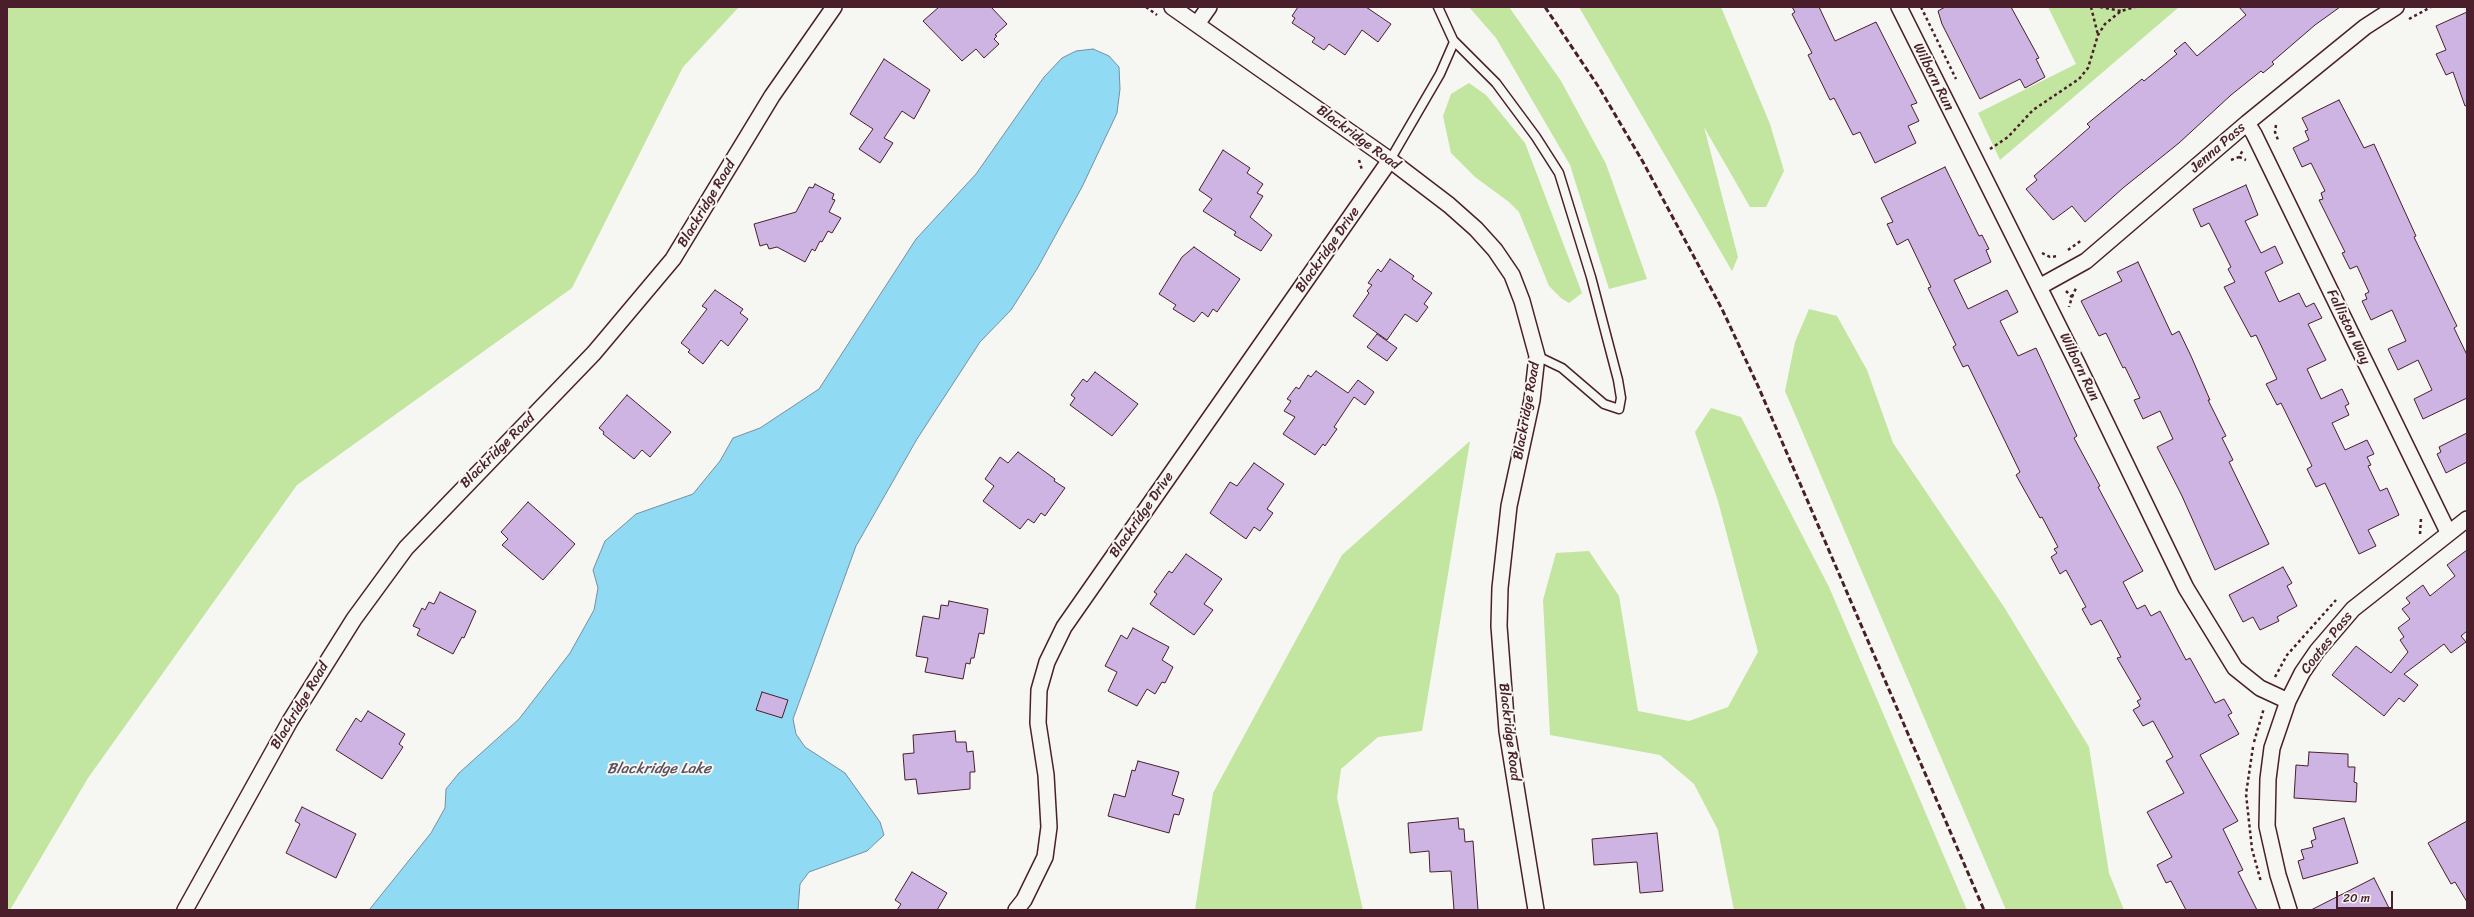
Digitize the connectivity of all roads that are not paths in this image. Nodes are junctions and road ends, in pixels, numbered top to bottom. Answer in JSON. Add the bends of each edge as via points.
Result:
{"nodes":[{"id":1,"x":834,"y":7,"type":"edge"},
{"id":2,"x":1172,"y":7,"type":"edge"},
{"id":3,"x":1209,"y":7,"type":"edge"},
{"id":4,"x":1438,"y":7,"type":"edge"},
{"id":5,"x":1899,"y":7,"type":"edge"},
{"id":6,"x":2396,"y":7,"type":"edge"},
{"id":7,"x":1197,"y":24,"type":"junction"},
{"id":8,"x":1454,"y":41,"type":"junction"},
{"id":9,"x":2247,"y":123,"type":"junction"},
{"id":10,"x":1390,"y":160,"type":"junction"},
{"id":11,"x":2039,"y":287,"type":"junction"},
{"id":12,"x":1537,"y":356,"type":"junction"},
{"id":13,"x":2467,"y":519,"type":"edge"},
{"id":14,"x":2448,"y":532,"type":"junction"},
{"id":15,"x":2288,"y":701,"type":"junction"},
{"id":16,"x":185,"y":910,"type":"edge"},
{"id":17,"x":1016,"y":910,"type":"edge"},
{"id":18,"x":1536,"y":910,"type":"edge"},
{"id":19,"x":2289,"y":910,"type":"edge"}],
"edges":[{"from":1,"to":16,"type":"street","name":"Blackridge Road","via":[[772,96],[674,259],[594,352],[406,548],[362,607],[290,721]]},
{"from":2,"to":7,"type":"street","name":"Blackridge Road"},
{"from":3,"to":7,"type":"street"},
{"from":4,"to":8,"type":"lane"},
{"from":5,"to":11,"type":"street","name":"Wilborn Run"},
{"from":6,"to":9,"type":"street","name":"Jenna Pass","via":[[2365,27]]},
{"from":7,"to":10,"type":"street","name":"Blackridge Road"},
{"from":8,"to":10,"type":"lane","via":[[1440,74]]},
{"from":8,"to":12,"type":"lane","via":[[1496,83],[1559,173],[1591,277],[1618,380],[1622,398],[1619,409],[1604,404],[1562,368]]},
{"from":9,"to":11,"type":"street","name":"Jenna Pass","via":[[2086,261]]},
{"from":9,"to":14,"type":"street","name":"Falliston Way"},
{"from":10,"to":12,"type":"street","name":"Blackridge Road","via":[[1449,205],[1495,250],[1512,275]]},
{"from":10,"to":17,"type":"street","name":"Blackridge Drive","via":[[1064,627],[1047,662],[1039,690],[1038,723],[1046,775],[1049,827],[1045,857],[1024,900]]},
{"from":11,"to":15,"type":"street","name":"Wilborn Run","via":[[2186,588],[2235,668],[2260,688]]},
{"from":12,"to":18,"type":"street","name":"Blackridge Road","via":[[1532,400],[1509,506],[1500,588],[1499,626],[1507,731]]},
{"from":13,"to":14,"type":"street","name":"Coates Pass"},
{"from":14,"to":15,"type":"street","name":"Coates Pass","via":[[2353,609],[2332,631],[2302,673]]},
{"from":15,"to":19,"type":"street","name":"Coates Pass","via":[[2272,748],[2268,779],[2267,826]]}]}
